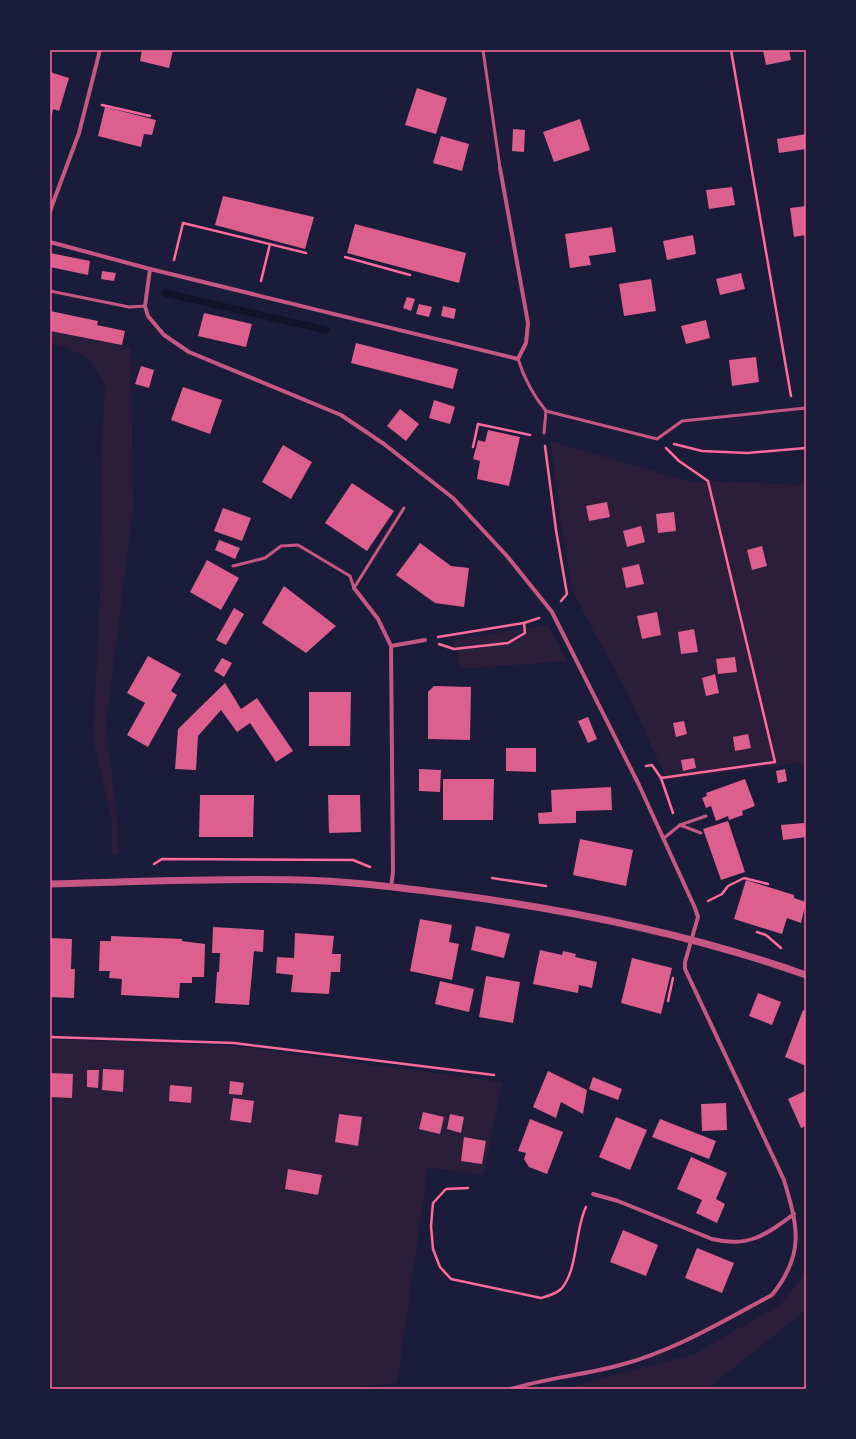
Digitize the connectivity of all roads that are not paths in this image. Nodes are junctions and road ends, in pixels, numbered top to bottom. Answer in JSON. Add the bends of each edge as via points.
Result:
{"nodes":[{"id":1,"x":100,"y":50,"type":"edge"},
{"id":2,"x":483,"y":50,"type":"edge"},
{"id":3,"x":500,"y":168,"type":"joint"},
{"id":4,"x":50,"y":211,"type":"edge"},
{"id":5,"x":50,"y":242,"type":"edge"},
{"id":6,"x":150,"y":268,"type":"junction"},
{"id":7,"x":50,"y":291,"type":"edge"},
{"id":8,"x":145,"y":306,"type":"junction"},
{"id":9,"x":518,"y":359,"type":"junction"},
{"id":10,"x":806,"y":408,"type":"edge"},
{"id":11,"x":546,"y":411,"type":"junction"},
{"id":12,"x":544,"y":433,"type":"road end"},
{"id":13,"x":404,"y":508,"type":"dead end"},
{"id":14,"x":233,"y":566,"type":"dead end"},
{"id":15,"x":354,"y":588,"type":"junction"},
{"id":16,"x":425,"y":640,"type":"dead end"},
{"id":17,"x":391,"y":646,"type":"junction"},
{"id":18,"x":706,"y":816,"type":"dead end"},
{"id":19,"x":679,"y":826,"type":"junction"},
{"id":20,"x":701,"y":833,"type":"dead end"},
{"id":21,"x":664,"y":838,"type":"junction"},
{"id":22,"x":50,"y":884,"type":"edge"},
{"id":23,"x":391,"y":887,"type":"junction"},
{"id":24,"x":692,"y":940,"type":"junction"},
{"id":25,"x":806,"y":975,"type":"edge"},
{"id":26,"x":593,"y":1194,"type":"road end"},
{"id":27,"x":794,"y":1214,"type":"junction"},
{"id":28,"x":511,"y":1389,"type":"edge"}],
"edges":[{"from":1,"to":4,"type":"street","via":[[79,133]]},
{"from":2,"to":3,"type":"lane"},
{"from":3,"to":9,"type":"street","via":[[528,323],[526,343]]},
{"from":5,"to":6,"type":"street"},
{"from":6,"to":8,"type":"street"},
{"from":6,"to":9,"type":"street"},
{"from":7,"to":8,"type":"lane","via":[[129,307]]},
{"from":8,"to":21,"type":"street","via":[[148,316],[164,336],[189,352],[341,415],[384,444],[452,498],[506,556],[552,612]]},
{"from":9,"to":11,"type":"lane","via":[[534,394]]},
{"from":10,"to":11,"type":"lane","via":[[682,421],[657,439]]},
{"from":11,"to":12,"type":"lane"},
{"from":13,"to":15,"type":"lane"},
{"from":14,"to":15,"type":"lane","via":[[265,558],[281,546],[298,545],[350,576]]},
{"from":15,"to":17,"type":"street","via":[[378,619]]},
{"from":16,"to":17,"type":"street"},
{"from":17,"to":23,"type":"street"},
{"from":18,"to":19,"type":"lane"},
{"from":19,"to":20,"type":"lane"},
{"from":19,"to":21,"type":"lane"},
{"from":21,"to":24,"type":"street","via":[[698,917]]},
{"from":22,"to":23,"type":"street","via":[[295,880]]},
{"from":23,"to":24,"type":"street","via":[[590,916]]},
{"from":24,"to":25,"type":"street"},
{"from":24,"to":27,"type":"street","via":[[685,969],[784,1180]]},
{"from":26,"to":27,"type":"street","via":[[728,1243],[748,1242],[771,1231]]},
{"from":27,"to":28,"type":"street","via":[[794,1259],[772,1296],[683,1342],[622,1365]]}]}
